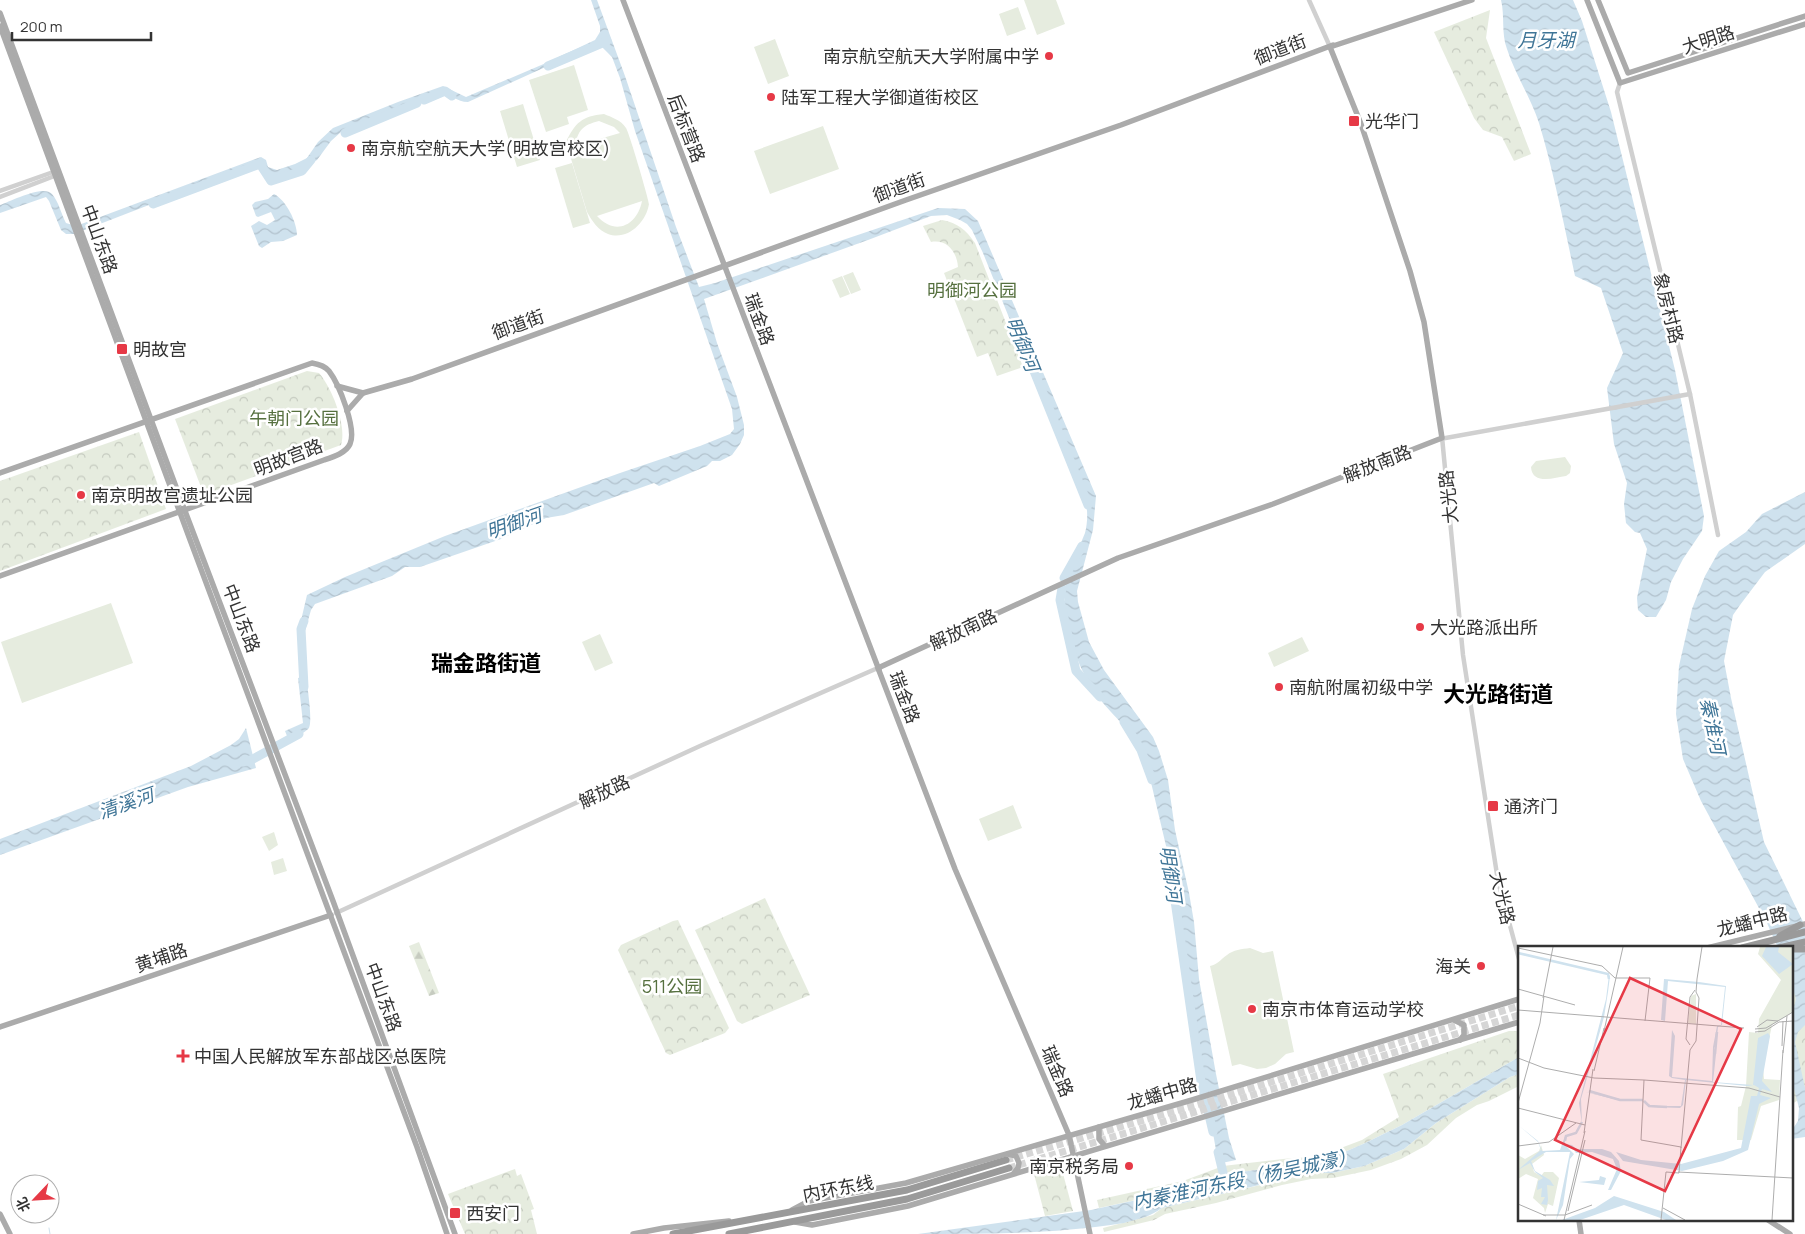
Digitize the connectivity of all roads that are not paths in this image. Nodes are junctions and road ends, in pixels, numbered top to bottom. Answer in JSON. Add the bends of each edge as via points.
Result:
{"nodes":[{"id":1,"x":623,"y":0,"type":"edge"},
{"id":2,"x":1309,"y":0,"type":"edge"},
{"id":3,"x":1472,"y":0,"type":"edge"},
{"id":4,"x":1587,"y":0,"type":"edge"},
{"id":5,"x":1598,"y":0,"type":"edge"},
{"id":6,"x":0,"y":13,"type":"edge"},
{"id":7,"x":1805,"y":16,"type":"edge"},
{"id":8,"x":1805,"y":24,"type":"edge"},
{"id":9,"x":0,"y":26,"type":"edge"},
{"id":10,"x":1330,"y":47,"type":"junction"},
{"id":11,"x":1620,"y":83,"type":"junction"},
{"id":12,"x":1357,"y":115,"type":"joint"},
{"id":13,"x":56,"y":173,"type":"junction"},
{"id":14,"x":0,"y":191,"type":"edge"},
{"id":15,"x":0,"y":197,"type":"edge"},
{"id":16,"x":724,"y":266,"type":"junction"},
{"id":17,"x":337,"y":386,"type":"junction"},
{"id":18,"x":363,"y":393,"type":"junction"},
{"id":19,"x":1690,"y":394,"type":"junction"},
{"id":20,"x":347,"y":411,"type":"junction"},
{"id":21,"x":148,"y":420,"type":"junction"},
{"id":22,"x":1442,"y":438,"type":"junction"},
{"id":23,"x":0,"y":473,"type":"edge"},
{"id":24,"x":182,"y":511,"type":"junction"},
{"id":25,"x":1718,"y":535,"type":"dead end"},
{"id":26,"x":1118,"y":558,"type":"junction"},
{"id":27,"x":0,"y":576,"type":"edge"},
{"id":28,"x":1049,"y":590,"type":"junction"},
{"id":29,"x":987,"y":618,"type":"joint"},
{"id":30,"x":878,"y":668,"type":"junction"},
{"id":31,"x":334,"y":914,"type":"junction"},
{"id":32,"x":1802,"y":925,"type":"edge"},
{"id":33,"x":1805,"y":932,"type":"edge"},
{"id":34,"x":1768,"y":941,"type":"junction"},
{"id":35,"x":1805,"y":942,"type":"edge"},
{"id":36,"x":1715,"y":946,"type":"edge"},
{"id":37,"x":1749,"y":946,"type":"edge"},
{"id":38,"x":1788,"y":946,"type":"edge"},
{"id":39,"x":1805,"y":949,"type":"edge"},
{"id":40,"x":1792,"y":951,"type":"edge"},
{"id":41,"x":1518,"y":955,"type":"edge"},
{"id":42,"x":1518,"y":999,"type":"edge"},
{"id":43,"x":1454,"y":1020,"type":"junction"},
{"id":44,"x":1518,"y":1022,"type":"edge"},
{"id":45,"x":0,"y":1027,"type":"edge"},
{"id":46,"x":1460,"y":1040,"type":"junction"},
{"id":47,"x":1099,"y":1127,"type":"junction"},
{"id":48,"x":1069,"y":1135,"type":"junction"},
{"id":49,"x":1105,"y":1146,"type":"junction"},
{"id":50,"x":1075,"y":1156,"type":"junction"},
{"id":51,"x":1006,"y":1157,"type":"junction"},
{"id":52,"x":1010,"y":1171,"type":"junction"},
{"id":53,"x":788,"y":1213,"type":"junction"},
{"id":54,"x":0,"y":1214,"type":"edge"},
{"id":55,"x":751,"y":1220,"type":"junction"},
{"id":56,"x":789,"y":1222,"type":"junction"},
{"id":57,"x":1771,"y":1222,"type":"edge"},
{"id":58,"x":744,"y":1231,"type":"junction"},
{"id":59,"x":10,"y":1234,"type":"edge"},
{"id":60,"x":447,"y":1234,"type":"edge"},
{"id":61,"x":455,"y":1234,"type":"edge"},
{"id":62,"x":633,"y":1234,"type":"edge"},
{"id":63,"x":673,"y":1234,"type":"edge"},
{"id":64,"x":729,"y":1234,"type":"edge"},
{"id":65,"x":735,"y":1234,"type":"edge"},
{"id":66,"x":1090,"y":1234,"type":"edge"},
{"id":67,"x":1790,"y":1234,"type":"edge"}],
"edges":[{"from":1,"to":16,"type":"main road","name":"后标营路"},
{"from":2,"to":10,"type":"street"},
{"from":3,"to":10,"type":"main road","name":"御道街"},
{"from":4,"to":11,"type":"main road"},
{"from":5,"to":7,"type":"main road","name":"大明路","via":[[1628,72]]},
{"from":6,"to":13,"type":"main road","name":"中山东路"},
{"from":8,"to":11,"type":"main road","name":"大明路"},
{"from":9,"to":13,"type":"main road","name":"中山东路"},
{"from":10,"to":12,"type":"main road"},
{"from":10,"to":16,"type":"main road","name":"御道街"},
{"from":11,"to":19,"type":"street","name":"象房村路","via":[[1616,92]]},
{"from":12,"to":22,"type":"street","name":"大光路","via":[[1424,322]]},
{"from":13,"to":14,"type":"street"},
{"from":13,"to":15,"type":"street"},
{"from":13,"to":21,"type":"main road","name":"中山东路"},
{"from":16,"to":18,"type":"main road","name":"御道街","via":[[412,379]]},
{"from":16,"to":30,"type":"main road","name":"瑞金路"},
{"from":17,"to":18,"type":"main road"},
{"from":17,"to":20,"type":"main road","name":"明故宫路"},
{"from":17,"to":21,"type":"main road","name":"明故宫路","via":[[324,367],[307,364]]},
{"from":18,"to":20,"type":"main road"},
{"from":19,"to":22,"type":"street","name":"解放南路"},
{"from":19,"to":25,"type":"street","name":"象房村路"},
{"from":20,"to":24,"type":"main road","name":"明故宫路","via":[[352,437],[344,451]]},
{"from":21,"to":23,"type":"main road","name":"明故宫路"},
{"from":21,"to":24,"type":"main road","name":"中山东路"},
{"from":22,"to":26,"type":"street","name":"解放南路","via":[[1273,504]]},
{"from":22,"to":41,"type":"street","name":"大光路","via":[[1463,655],[1498,881]]},
{"from":24,"to":27,"type":"main road","name":"明故宫路"},
{"from":24,"to":31,"type":"main road","name":"中山东路"},
{"from":26,"to":28,"type":"main road"},
{"from":26,"to":28,"type":"street","name":"解放南路"},
{"from":28,"to":29,"type":"main road"},
{"from":29,"to":30,"type":"street","name":"解放南路"},
{"from":30,"to":31,"type":"street","name":"解放路"},
{"from":30,"to":48,"type":"main road","name":"瑞金路","via":[[955,868]]},
{"from":31,"to":45,"type":"main road","name":"黄埔路"},
{"from":31,"to":60,"type":"main road","name":"中山东路"},
{"from":31,"to":61,"type":"main road","name":"中山东路"},
{"from":32,"to":34,"type":"highway"},
{"from":32,"to":36,"type":"main road","name":"龙蟠中路"},
{"from":33,"to":34,"type":"highway"},
{"from":34,"to":37,"type":"highway"},
{"from":35,"to":38,"type":"highway"},
{"from":39,"to":40,"type":"highway"},
{"from":42,"to":43,"type":"main road","name":"龙蟠中路"},
{"from":43,"to":46,"type":"main road","via":[[1460,1021],[1465,1028]]},
{"from":43,"to":47,"type":"main road","name":"龙蟠中路"},
{"from":44,"to":46,"type":"main road","name":"龙蟠中路"},
{"from":46,"to":49,"type":"main road","name":"龙蟠中路"},
{"from":47,"to":48,"type":"main road","name":"龙蟠中路"},
{"from":47,"to":49,"type":"main road","via":[[1099,1139]]},
{"from":48,"to":50,"type":"main road","name":"瑞金路"},
{"from":48,"to":51,"type":"main road","name":"龙蟠中路"},
{"from":49,"to":50,"type":"main road","name":"龙蟠中路"},
{"from":50,"to":52,"type":"main road","name":"龙蟠中路"},
{"from":50,"to":66,"type":"main road","name":"瑞金路"},
{"from":51,"to":52,"type":"main road","via":[[1012,1154],[1018,1159],[1018,1168]]},
{"from":51,"to":53,"type":"highway","name":"内环东线","via":[[907,1190]]},
{"from":51,"to":53,"type":"main road","name":"龙蟠中路","via":[[906,1183],[809,1201]]},
{"from":52,"to":56,"type":"highway","name":"内环东线","via":[[908,1199]]},
{"from":52,"to":56,"type":"main road","name":"龙蟠中路","via":[[908,1206],[812,1225]]},
{"from":53,"to":55,"type":"highway","name":"内环东线"},
{"from":54,"to":59,"type":"main road"},
{"from":55,"to":62,"type":"main road","via":[[710,1222]]},
{"from":55,"to":63,"type":"highway","name":"内环东线"},
{"from":56,"to":58,"type":"highway","name":"内环东线"},
{"from":57,"to":67,"type":"main road"},
{"from":58,"to":64,"type":"highway","name":"内环东线"},
{"from":58,"to":65,"type":"main road"}]}
